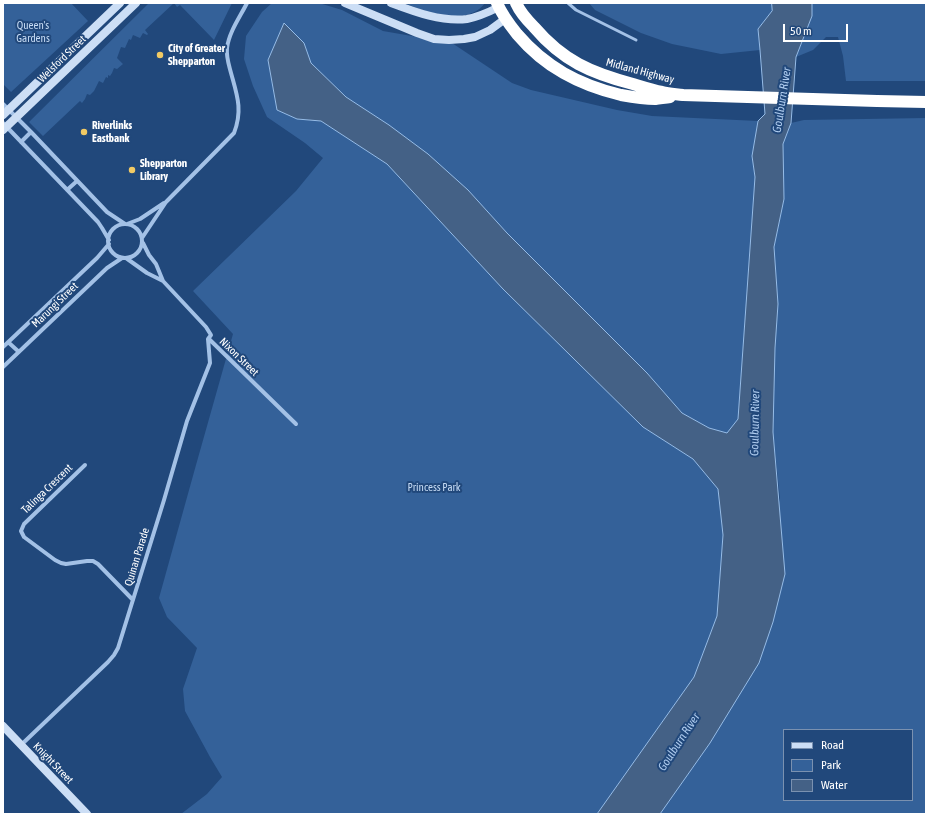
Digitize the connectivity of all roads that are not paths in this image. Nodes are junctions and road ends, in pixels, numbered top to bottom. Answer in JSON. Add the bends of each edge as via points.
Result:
{"nodes":[{"id":1,"x":136,"y":3,"type":"edge"},
{"id":2,"x":247,"y":3,"type":"edge"},
{"id":3,"x":345,"y":3,"type":"edge"},
{"id":4,"x":568,"y":3,"type":"edge"},
{"id":5,"x":394,"y":4,"type":"edge"},
{"id":6,"x":118,"y":5,"type":"edge"},
{"id":7,"x":498,"y":5,"type":"edge"},
{"id":8,"x":517,"y":5,"type":"edge"},
{"id":9,"x":124,"y":15,"type":"junction"},
{"id":10,"x":505,"y":19,"type":"junction"},
{"id":11,"x":636,"y":40,"type":"dead end"},
{"id":12,"x":683,"y":95,"type":"junction"},
{"id":13,"x":926,"y":102,"type":"edge"},
{"id":14,"x":5,"y":110,"type":"edge"},
{"id":15,"x":16,"y":117,"type":"junction"},
{"id":16,"x":4,"y":127,"type":"edge"},
{"id":17,"x":31,"y":132,"type":"junction"},
{"id":18,"x":21,"y":142,"type":"junction"},
{"id":19,"x":77,"y":181,"type":"junction"},
{"id":20,"x":67,"y":190,"type":"junction"},
{"id":21,"x":166,"y":202,"type":"junction"},
{"id":22,"x":126,"y":224,"type":"junction"},
{"id":23,"x":142,"y":240,"type":"junction"},
{"id":24,"x":109,"y":242,"type":"junction"},
{"id":25,"x":124,"y":258,"type":"junction"},
{"id":26,"x":163,"y":281,"type":"junction"},
{"id":27,"x":208,"y":339,"type":"junction"},
{"id":28,"x":8,"y":342,"type":"junction"},
{"id":29,"x":3,"y":347,"type":"edge"},
{"id":30,"x":19,"y":352,"type":"junction"},
{"id":31,"x":3,"y":367,"type":"edge"},
{"id":32,"x":296,"y":424,"type":"dead end"},
{"id":33,"x":85,"y":465,"type":"dead end"},
{"id":34,"x":133,"y":600,"type":"junction"},
{"id":35,"x":3,"y":726,"type":"edge"},
{"id":36,"x":21,"y":745,"type":"junction"},
{"id":37,"x":87,"y":814,"type":"edge"}],
"edges":[{"from":1,"to":9,"type":"street","name":"Welsford Street"},
{"from":2,"to":21,"type":"street","via":[[232,32],[227,49],[239,108],[234,133]]},
{"from":3,"to":10,"type":"street","via":[[434,39],[475,37]]},
{"from":4,"to":11,"type":"lane","via":[[576,10]]},
{"from":5,"to":7,"type":"street","via":[[441,19],[455,20],[468,19]]},
{"from":6,"to":9,"type":"street"},
{"from":6,"to":14,"type":"street","name":"Welsford Street"},
{"from":7,"to":8,"type":"highway"},
{"from":7,"to":10,"type":"highway","name":"Midland Highway"},
{"from":8,"to":10,"type":"highway"},
{"from":8,"to":12,"type":"highway","name":"Midland Highway","via":[[552,46],[583,67],[616,80],[663,93]]},
{"from":9,"to":15,"type":"street","name":"Welsford Street"},
{"from":10,"to":12,"type":"highway","name":"Midland Highway","via":[[540,56],[555,68],[587,85],[638,98],[654,99]]},
{"from":12,"to":13,"type":"highway"},
{"from":14,"to":15,"type":"street"},
{"from":15,"to":16,"type":"street","name":"Welsford Street"},
{"from":15,"to":17,"type":"street"},
{"from":16,"to":18,"type":"street"},
{"from":17,"to":18,"type":"street"},
{"from":17,"to":19,"type":"street"},
{"from":18,"to":20,"type":"street"},
{"from":19,"to":20,"type":"street"},
{"from":19,"to":22,"type":"street","via":[[108,212]]},
{"from":20,"to":24,"type":"street","via":[[98,222]]},
{"from":21,"to":22,"type":"street","via":[[140,220]]},
{"from":21,"to":23,"type":"street"},
{"from":22,"to":23,"type":"street","via":[[137,229]]},
{"from":22,"to":24,"type":"street","via":[[116,228],[110,235]]},
{"from":23,"to":25,"type":"street","via":[[139,252]]},
{"from":23,"to":26,"type":"street","name":"Nixon Street"},
{"from":24,"to":25,"type":"street","via":[[113,253]]},
{"from":24,"to":28,"type":"street","name":"Marungi Street","via":[[97,258]]},
{"from":25,"to":26,"type":"street","name":"Nixon Street"},
{"from":25,"to":30,"type":"street","name":"Marungi Street","via":[[107,268]]},
{"from":26,"to":27,"type":"street","name":"Nixon Street","via":[[206,327],[211,335]]},
{"from":27,"to":32,"type":"street","name":"Nixon Street"},
{"from":27,"to":34,"type":"street","name":"Quinan Parade","via":[[210,363],[187,421]]},
{"from":28,"to":29,"type":"street","name":"Marungi Street"},
{"from":28,"to":30,"type":"street"},
{"from":30,"to":31,"type":"street","name":"Marungi Street"},
{"from":33,"to":34,"type":"street","name":"Talinga Crescent","via":[[24,524],[21,531],[24,537],[61,563],[93,561],[98,564]]},
{"from":34,"to":36,"type":"street","name":"Quinan Parade","via":[[114,655]]},
{"from":35,"to":36,"type":"street","name":"Knight Street"},
{"from":36,"to":37,"type":"street","name":"Knight Street"}]}
